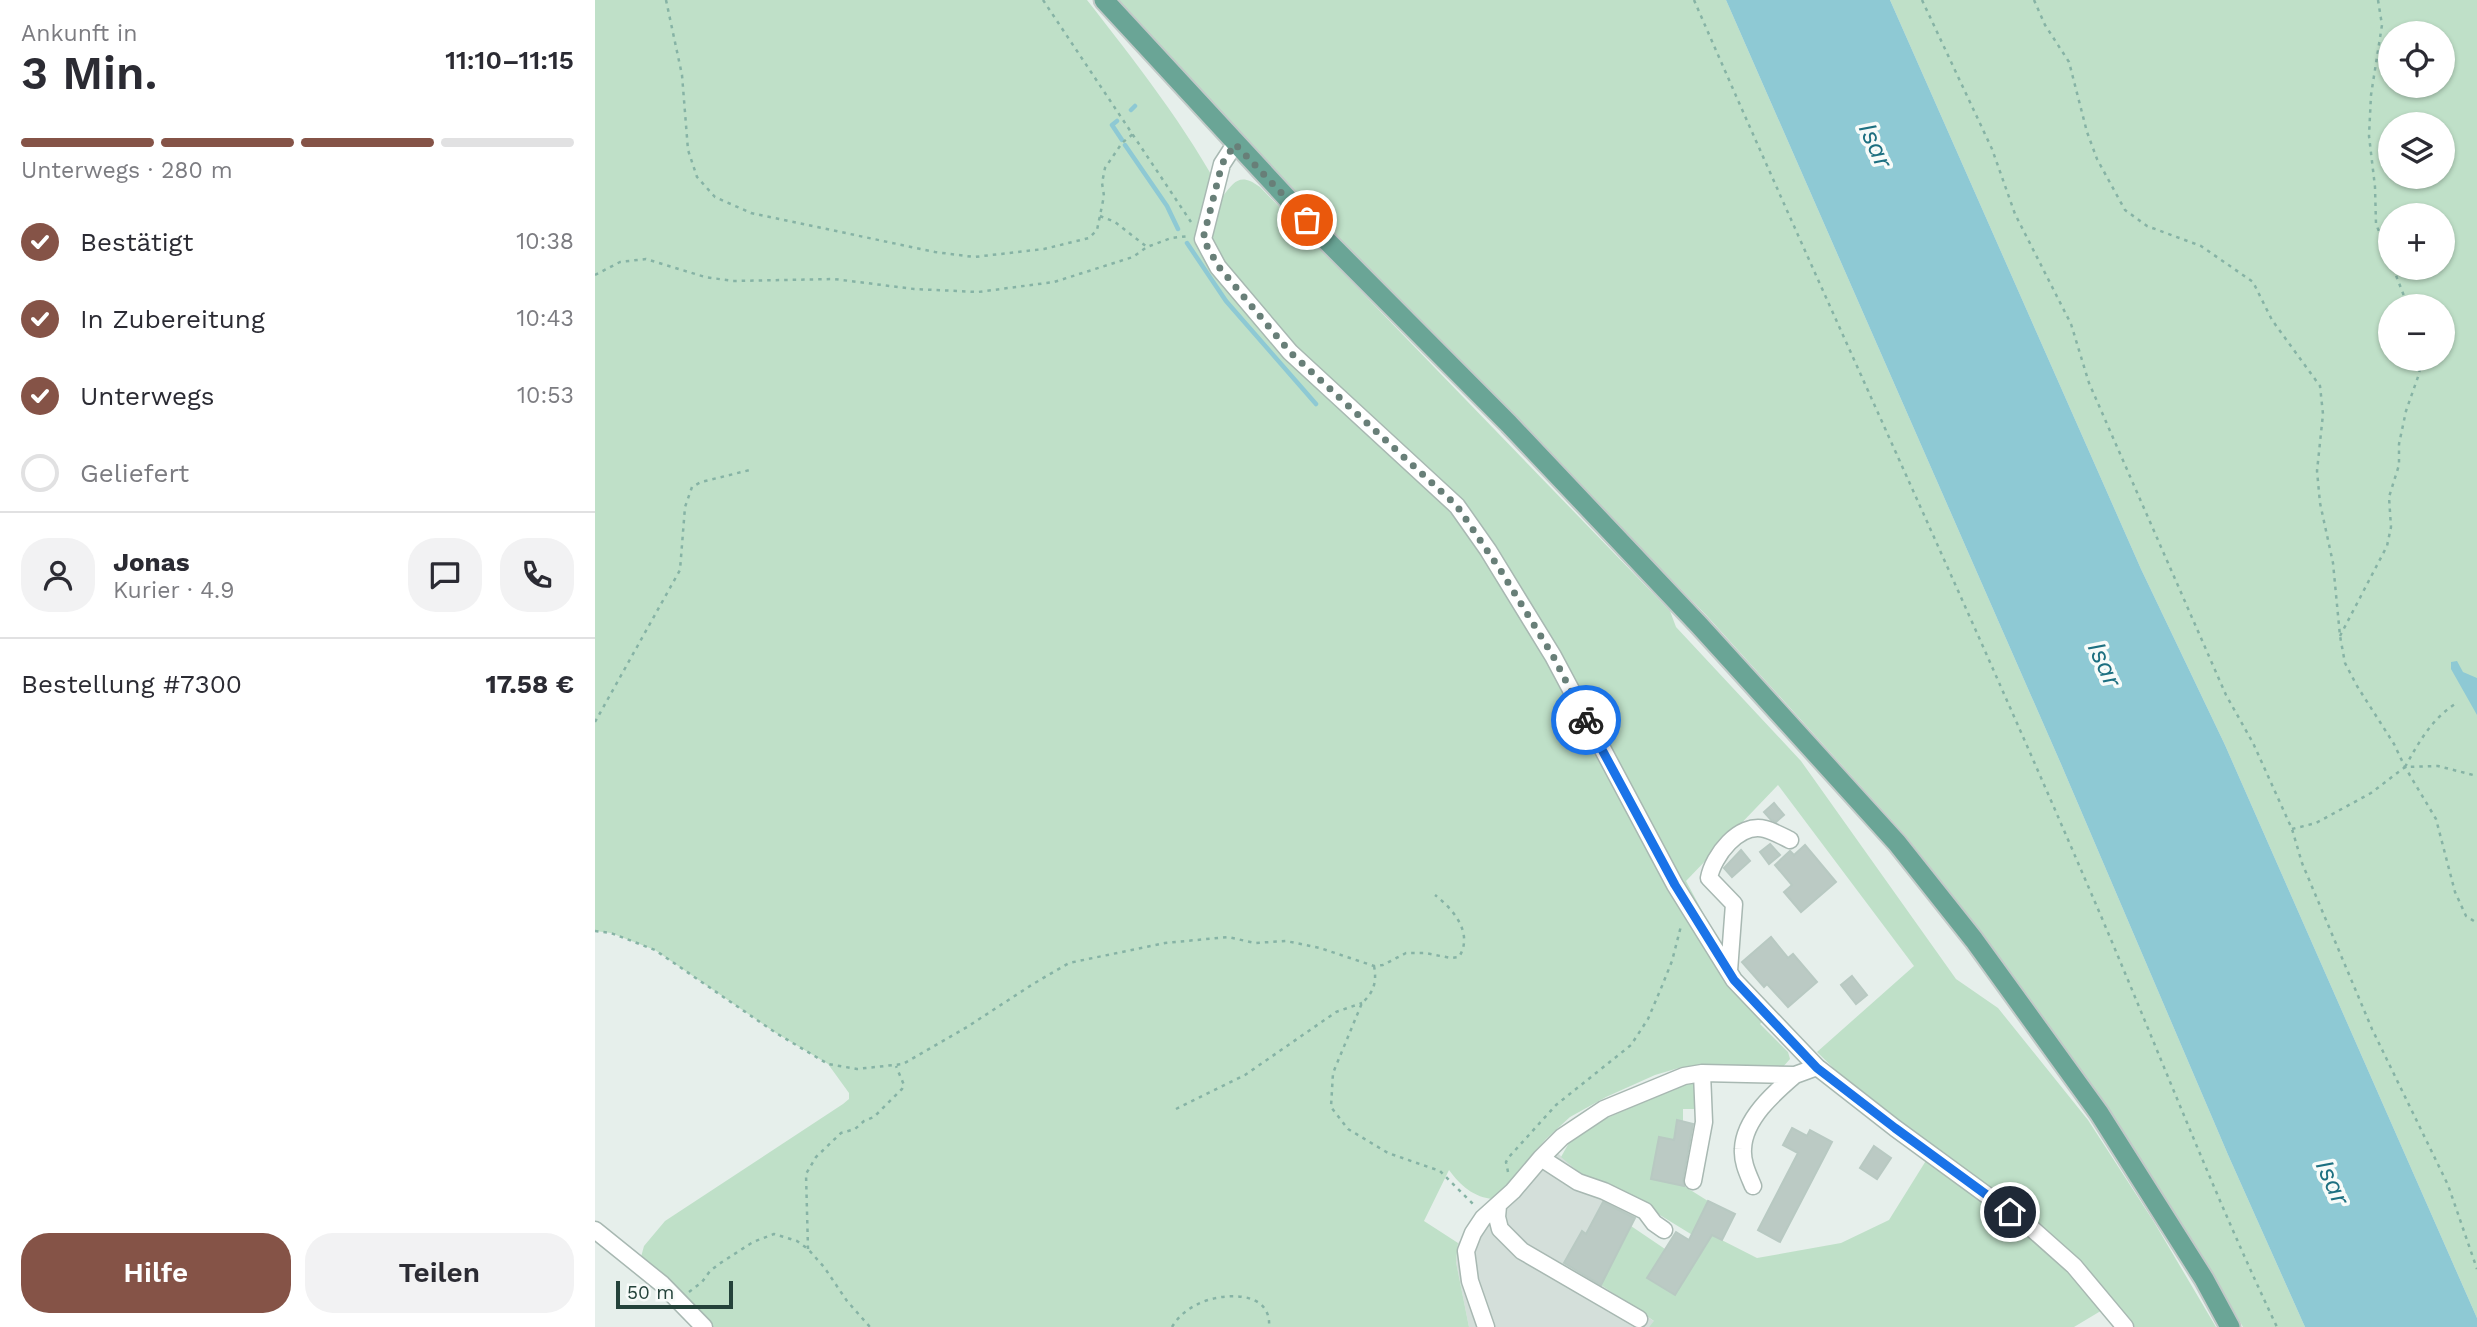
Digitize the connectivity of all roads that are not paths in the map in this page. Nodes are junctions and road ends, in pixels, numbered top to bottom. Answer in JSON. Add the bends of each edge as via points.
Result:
{"nodes":[{"id":1,"x":1104,"y":0,"type":"edge"},
{"id":2,"x":1235,"y":144,"type":"junction"},
{"id":3,"x":1790,"y":840,"type":"dead end"},
{"id":4,"x":1728,"y":971,"type":"junction"},
{"id":5,"x":1817,"y":1068,"type":"junction"},
{"id":6,"x":1702,"y":1073,"type":"junction"},
{"id":7,"x":1795,"y":1075,"type":"junction"},
{"id":8,"x":1541,"y":1158,"type":"junction"},
{"id":9,"x":1693,"y":1181,"type":"dead end"},
{"id":10,"x":1753,"y":1186,"type":"dead end"},
{"id":11,"x":1497,"y":1206,"type":"junction"},
{"id":12,"x":595,"y":1230,"type":"edge"},
{"id":13,"x":1664,"y":1230,"type":"dead end"},
{"id":14,"x":1639,"y":1319,"type":"dead end"},
{"id":15,"x":705,"y":1327,"type":"edge"},
{"id":16,"x":1486,"y":1327,"type":"edge"},
{"id":17,"x":2125,"y":1327,"type":"edge"},
{"id":18,"x":2230,"y":1327,"type":"edge"}],
"edges":[{"from":1,"to":2,"type":"main road"},
{"from":2,"to":4,"type":"street","via":[[1222,164],[1203,239],[1219,267],[1290,352],[1457,506],[1481,538],[1553,656],[1649,839]]},
{"from":2,"to":18,"type":"main road","via":[[1509,424],[1897,843],[1974,940],[2099,1114]]},
{"from":3,"to":4,"type":"street","via":[[1763,828],[1745,830],[1711,864],[1709,878],[1734,904]]},
{"from":4,"to":5,"type":"street"},
{"from":5,"to":7,"type":"street"},
{"from":5,"to":17,"type":"street","via":[[2029,1226],[2074,1266]]},
{"from":6,"to":7,"type":"street"},
{"from":6,"to":8,"type":"street","via":[[1604,1109],[1562,1137]]},
{"from":6,"to":9,"type":"street","via":[[1704,1122]]},
{"from":7,"to":10,"type":"street","via":[[1765,1105],[1745,1135],[1744,1162]]},
{"from":8,"to":11,"type":"street"},
{"from":8,"to":13,"type":"street","via":[[1578,1182],[1645,1211]]},
{"from":11,"to":14,"type":"street","via":[[1500,1228],[1522,1251]]},
{"from":11,"to":16,"type":"street","via":[[1483,1218],[1466,1251],[1470,1281]]},
{"from":12,"to":15,"type":"street","via":[[662,1284]]}]}
